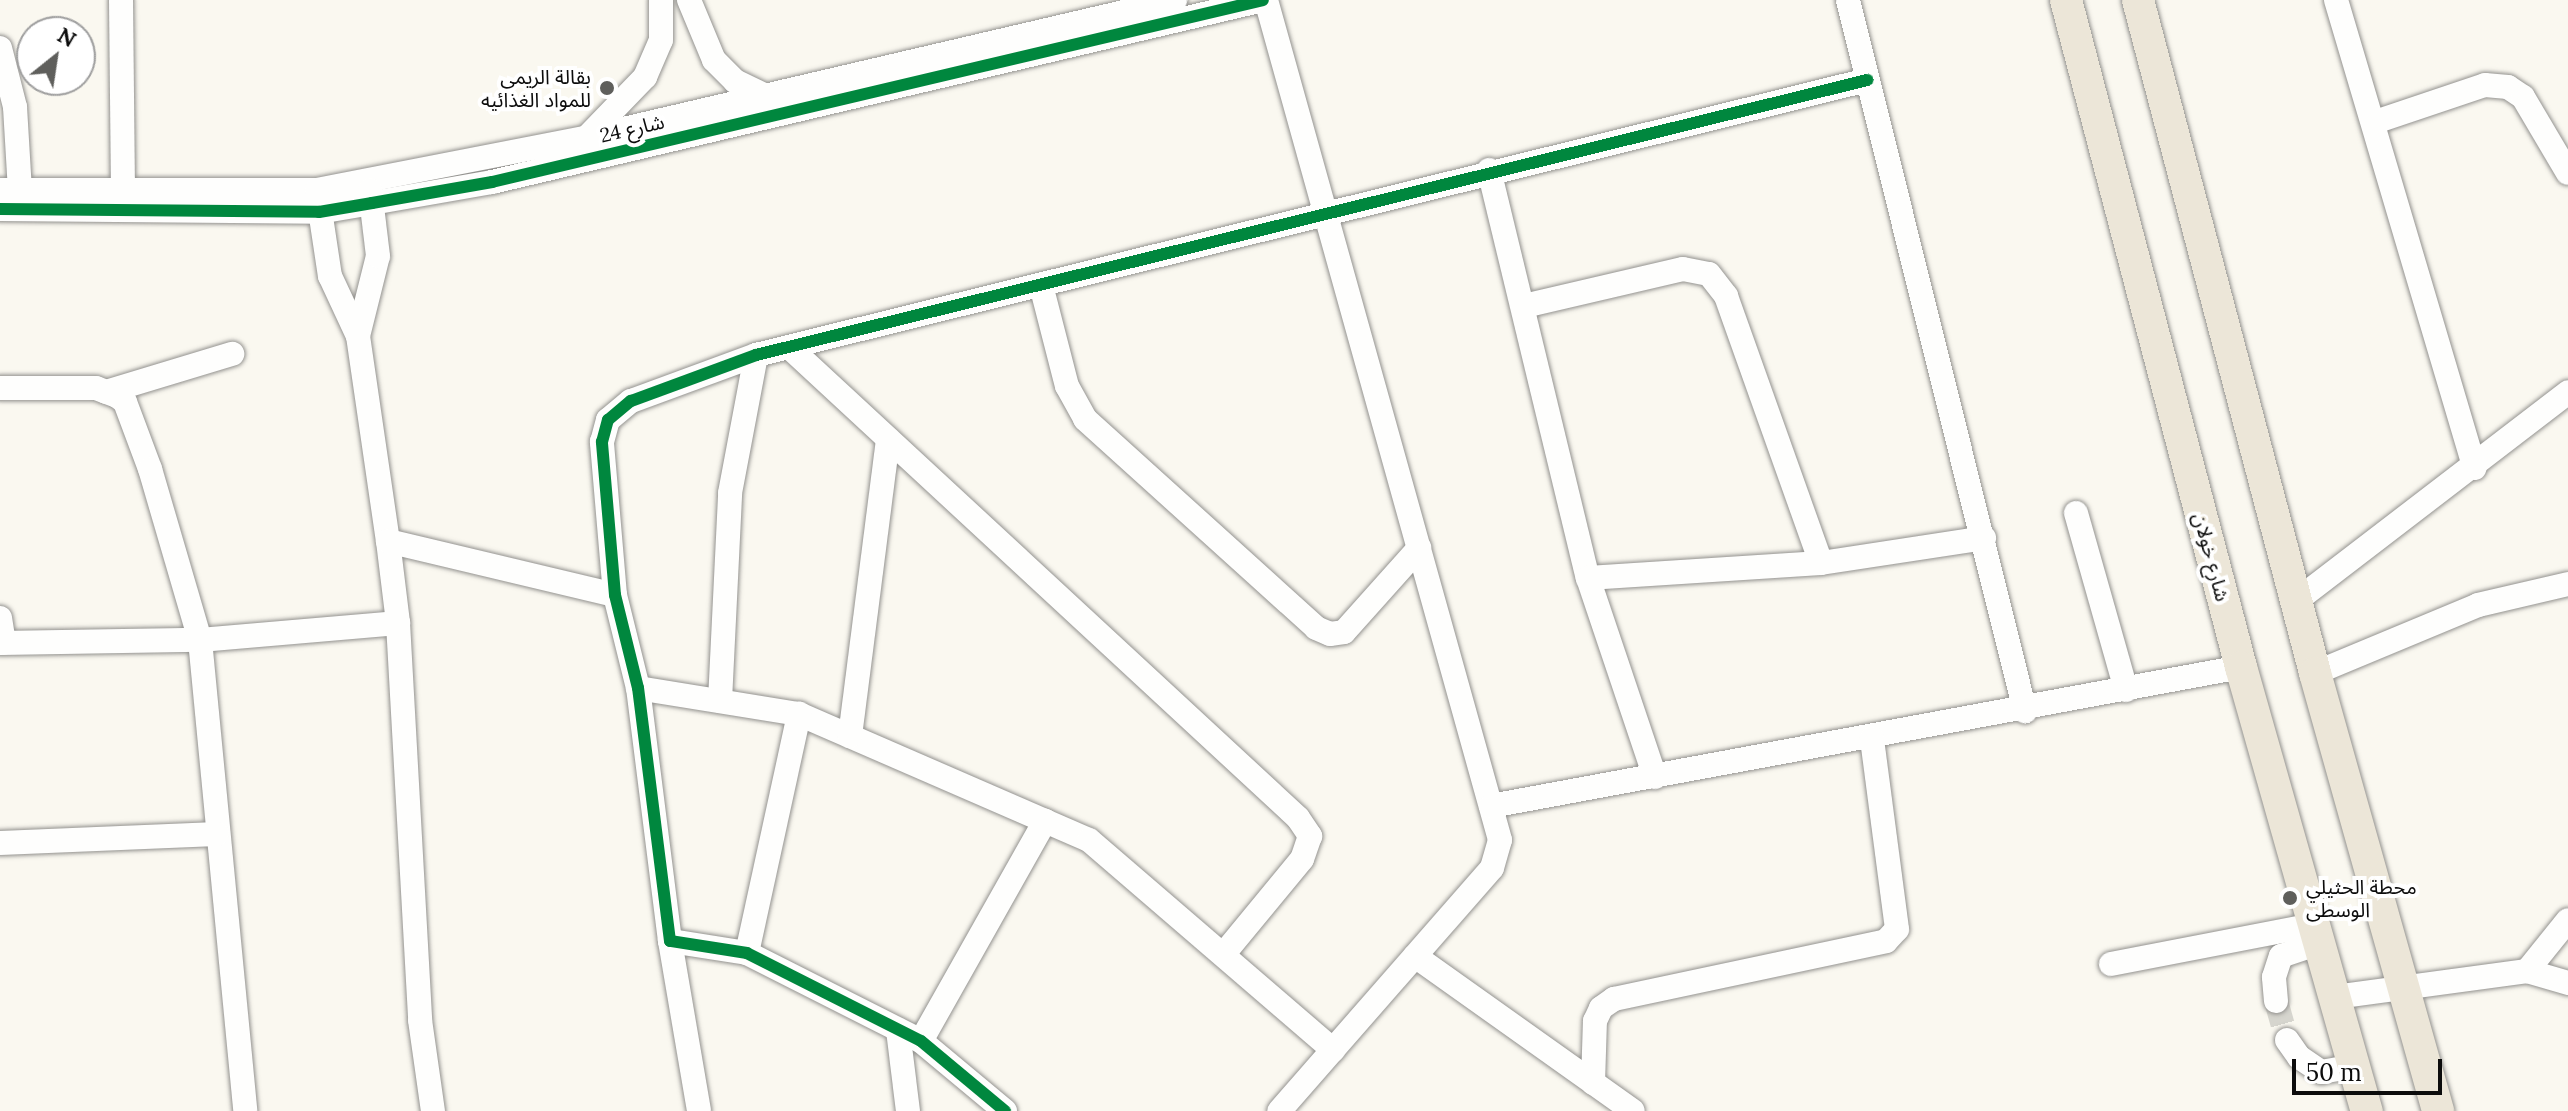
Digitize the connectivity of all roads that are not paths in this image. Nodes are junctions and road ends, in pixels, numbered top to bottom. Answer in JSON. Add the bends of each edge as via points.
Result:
{"nodes":[{"id":1,"x":121,"y":0,"type":"edge"},
{"id":2,"x":661,"y":0,"type":"edge"},
{"id":3,"x":689,"y":0,"type":"edge"},
{"id":4,"x":1175,"y":0,"type":"edge"},
{"id":5,"x":1265,"y":0,"type":"edge"},
{"id":6,"x":1848,"y":0,"type":"edge"},
{"id":7,"x":2066,"y":0,"type":"edge"},
{"id":8,"x":2138,"y":0,"type":"edge"},
{"id":9,"x":2336,"y":0,"type":"edge"},
{"id":10,"x":700,"y":33,"type":"junction"},
{"id":11,"x":661,"y":40,"type":"junction"},
{"id":12,"x":0,"y":48,"type":"edge"},
{"id":13,"x":1867,"y":80,"type":"junction"},
{"id":14,"x":766,"y":96,"type":"junction"},
{"id":15,"x":2375,"y":122,"type":"junction"},
{"id":16,"x":585,"y":138,"type":"junction"},
{"id":17,"x":1489,"y":170,"type":"junction"},
{"id":18,"x":2568,"y":173,"type":"edge"},
{"id":19,"x":10,"y":190,"type":"edge"},
{"id":20,"x":123,"y":192,"type":"junction"},
{"id":21,"x":370,"y":192,"type":"junction"},
{"id":22,"x":318,"y":201,"type":"junction"},
{"id":23,"x":0,"y":209,"type":"edge"},
{"id":24,"x":1325,"y":211,"type":"junction"},
{"id":25,"x":1041,"y":285,"type":"junction"},
{"id":26,"x":1524,"y":306,"type":"junction"},
{"id":27,"x":358,"y":336,"type":"junction"},
{"id":28,"x":789,"y":347,"type":"junction"},
{"id":29,"x":232,"y":354,"type":"dead end"},
{"id":30,"x":756,"y":355,"type":"junction"},
{"id":31,"x":0,"y":388,"type":"edge"},
{"id":32,"x":106,"y":392,"type":"junction"},
{"id":33,"x":2568,"y":392,"type":"edge"},
{"id":34,"x":888,"y":439,"type":"junction"},
{"id":35,"x":2475,"y":468,"type":"junction"},
{"id":36,"x":2076,"y":513,"type":"dead end"},
{"id":37,"x":1984,"y":538,"type":"junction"},
{"id":38,"x":388,"y":541,"type":"junction"},
{"id":39,"x":1419,"y":548,"type":"junction"},
{"id":40,"x":1821,"y":563,"type":"junction"},
{"id":41,"x":1588,"y":578,"type":"junction"},
{"id":42,"x":2568,"y":584,"type":"edge"},
{"id":43,"x":615,"y":595,"type":"junction"},
{"id":44,"x":2296,"y":601,"type":"junction"},
{"id":45,"x":0,"y":618,"type":"edge"},
{"id":46,"x":398,"y":623,"type":"junction"},
{"id":47,"x":200,"y":640,"type":"junction"},
{"id":48,"x":2,"y":643,"type":"edge"},
{"id":49,"x":2241,"y":667,"type":"junction"},
{"id":50,"x":2315,"y":673,"type":"junction"},
{"id":51,"x":638,"y":688,"type":"junction"},
{"id":52,"x":2126,"y":690,"type":"junction"},
{"id":53,"x":720,"y":701,"type":"junction"},
{"id":54,"x":2025,"y":711,"type":"junction"},
{"id":55,"x":799,"y":714,"type":"junction"},
{"id":56,"x":850,"y":736,"type":"junction"},
{"id":57,"x":1872,"y":739,"type":"junction"},
{"id":58,"x":1655,"y":777,"type":"junction"},
{"id":59,"x":1491,"y":806,"type":"junction"},
{"id":60,"x":1045,"y":821,"type":"junction"},
{"id":61,"x":217,"y":834,"type":"junction"},
{"id":62,"x":0,"y":843,"type":"edge"},
{"id":63,"x":2568,"y":920,"type":"edge"},
{"id":64,"x":2317,"y":934,"type":"junction"},
{"id":65,"x":670,"y":941,"type":"junction"},
{"id":66,"x":747,"y":953,"type":"junction"},
{"id":67,"x":1223,"y":955,"type":"junction"},
{"id":68,"x":1415,"y":956,"type":"junction"},
{"id":69,"x":2111,"y":964,"type":"dead end"},
{"id":70,"x":2527,"y":971,"type":"junction"},
{"id":71,"x":2568,"y":983,"type":"edge"},
{"id":72,"x":2405,"y":985,"type":"junction"},
{"id":73,"x":2335,"y":997,"type":"junction"},
{"id":74,"x":2276,"y":1001,"type":"tunnel mouth"},
{"id":75,"x":898,"y":1030,"type":"junction"},
{"id":76,"x":2287,"y":1040,"type":"tunnel mouth"},
{"id":77,"x":921,"y":1041,"type":"junction"},
{"id":78,"x":1333,"y":1050,"type":"junction"},
{"id":79,"x":2355,"y":1066,"type":"junction"},
{"id":80,"x":1593,"y":1083,"type":"junction"},
{"id":81,"x":245,"y":1111,"type":"edge"},
{"id":82,"x":433,"y":1111,"type":"edge"},
{"id":83,"x":699,"y":1111,"type":"edge"},
{"id":84,"x":908,"y":1111,"type":"edge"},
{"id":85,"x":1005,"y":1111,"type":"edge"},
{"id":86,"x":1279,"y":1111,"type":"edge"},
{"id":87,"x":1633,"y":1111,"type":"edge"},
{"id":88,"x":2367,"y":1111,"type":"edge"},
{"id":89,"x":2438,"y":1111,"type":"edge"}],
"edges":[{"from":1,"to":20,"type":"street"},
{"from":2,"to":11,"type":"street"},
{"from":3,"to":10,"type":"street"},
{"from":4,"to":14,"type":"street","name":"شارع 24"},
{"from":5,"to":21,"type":"street","name":"شارع 24","via":[[507,178]]},
{"from":5,"to":24,"type":"street"},
{"from":6,"to":13,"type":"street"},
{"from":7,"to":49,"type":"main road","name":"شارع خولان"},
{"from":8,"to":44,"type":"main road"},
{"from":9,"to":15,"type":"street"},
{"from":10,"to":11,"type":"street"},
{"from":10,"to":14,"type":"street","via":[[714,60],[735,81]]},
{"from":11,"to":16,"type":"street","via":[[645,77],[626,102]]},
{"from":12,"to":19,"type":"street","via":[[15,107]]},
{"from":13,"to":17,"type":"street"},
{"from":13,"to":37,"type":"street"},
{"from":14,"to":16,"type":"street","name":"شارع 24"},
{"from":15,"to":18,"type":"street","via":[[2485,85],[2508,87],[2523,97]]},
{"from":15,"to":35,"type":"street"},
{"from":16,"to":21,"type":"street","name":"شارع 24"},
{"from":17,"to":24,"type":"street"},
{"from":17,"to":26,"type":"street"},
{"from":19,"to":20,"type":"street","name":"شارع 24"},
{"from":20,"to":22,"type":"street","name":"شارع 24"},
{"from":21,"to":22,"type":"street","name":"شارع 24"},
{"from":21,"to":27,"type":"street","via":[[378,256]]},
{"from":22,"to":23,"type":"street","name":"شارع 24"},
{"from":22,"to":27,"type":"street","via":[[330,276]]},
{"from":24,"to":25,"type":"street"},
{"from":24,"to":39,"type":"street"},
{"from":25,"to":28,"type":"street"},
{"from":25,"to":39,"type":"street","via":[[1067,386],[1085,419],[1316,628],[1344,632]]},
{"from":26,"to":40,"type":"street","via":[[1683,269],[1709,274],[1726,296]]},
{"from":26,"to":41,"type":"street"},
{"from":27,"to":38,"type":"street"},
{"from":28,"to":30,"type":"street"},
{"from":28,"to":34,"type":"street"},
{"from":29,"to":32,"type":"street"},
{"from":30,"to":43,"type":"street","via":[[631,401],[608,420],[602,442]]},
{"from":30,"to":53,"type":"street","via":[[730,493]]},
{"from":31,"to":32,"type":"street"},
{"from":32,"to":47,"type":"street","via":[[125,402]]},
{"from":33,"to":35,"type":"street"},
{"from":34,"to":56,"type":"street"},
{"from":34,"to":67,"type":"street","via":[[1298,818],[1310,836],[1302,859]]},
{"from":35,"to":44,"type":"street"},
{"from":36,"to":52,"type":"street"},
{"from":37,"to":40,"type":"street"},
{"from":37,"to":54,"type":"street"},
{"from":38,"to":43,"type":"street"},
{"from":38,"to":46,"type":"street"},
{"from":39,"to":59,"type":"street"},
{"from":40,"to":41,"type":"street"},
{"from":41,"to":58,"type":"street"},
{"from":42,"to":50,"type":"street","via":[[2478,605]]},
{"from":43,"to":51,"type":"street"},
{"from":44,"to":50,"type":"main road"},
{"from":45,"to":48,"type":"street"},
{"from":46,"to":47,"type":"street"},
{"from":46,"to":82,"type":"street","via":[[420,1020]]},
{"from":47,"to":48,"type":"street"},
{"from":47,"to":61,"type":"street"},
{"from":49,"to":52,"type":"street"},
{"from":49,"to":64,"type":"main road","name":"شارع خولان"},
{"from":50,"to":72,"type":"main road"},
{"from":51,"to":53,"type":"street"},
{"from":51,"to":65,"type":"street"},
{"from":52,"to":54,"type":"street"},
{"from":53,"to":55,"type":"street"},
{"from":54,"to":57,"type":"street"},
{"from":55,"to":56,"type":"street"},
{"from":55,"to":66,"type":"street"},
{"from":56,"to":60,"type":"street"},
{"from":57,"to":58,"type":"street"},
{"from":57,"to":80,"type":"street","via":[[1897,929],[1886,941],[1614,999],[1595,1021]]},
{"from":58,"to":59,"type":"street"},
{"from":59,"to":68,"type":"street","via":[[1500,840],[1492,868]]},
{"from":60,"to":67,"type":"street","via":[[1089,840]]},
{"from":60,"to":77,"type":"street"},
{"from":61,"to":62,"type":"street"},
{"from":61,"to":81,"type":"street"},
{"from":63,"to":70,"type":"street"},
{"from":64,"to":69,"type":"street"},
{"from":64,"to":73,"type":"main road","name":"شارع خولان"},
{"from":64,"to":74,"type":"street","via":[[2281,956],[2274,977]]},
{"from":65,"to":66,"type":"street"},
{"from":65,"to":83,"type":"street"},
{"from":66,"to":75,"type":"street"},
{"from":67,"to":78,"type":"street"},
{"from":68,"to":78,"type":"street"},
{"from":68,"to":80,"type":"street"},
{"from":70,"to":71,"type":"street"},
{"from":70,"to":72,"type":"street"},
{"from":72,"to":73,"type":"street"},
{"from":72,"to":89,"type":"main road"},
{"from":73,"to":79,"type":"main road","name":"شارع خولان"},
{"from":75,"to":77,"type":"street"},
{"from":75,"to":84,"type":"street"},
{"from":76,"to":79,"type":"street","via":[[2321,1072]]},
{"from":77,"to":85,"type":"street"},
{"from":78,"to":86,"type":"street"},
{"from":79,"to":88,"type":"main road","name":"شارع خولان"},
{"from":80,"to":87,"type":"street"}]}
